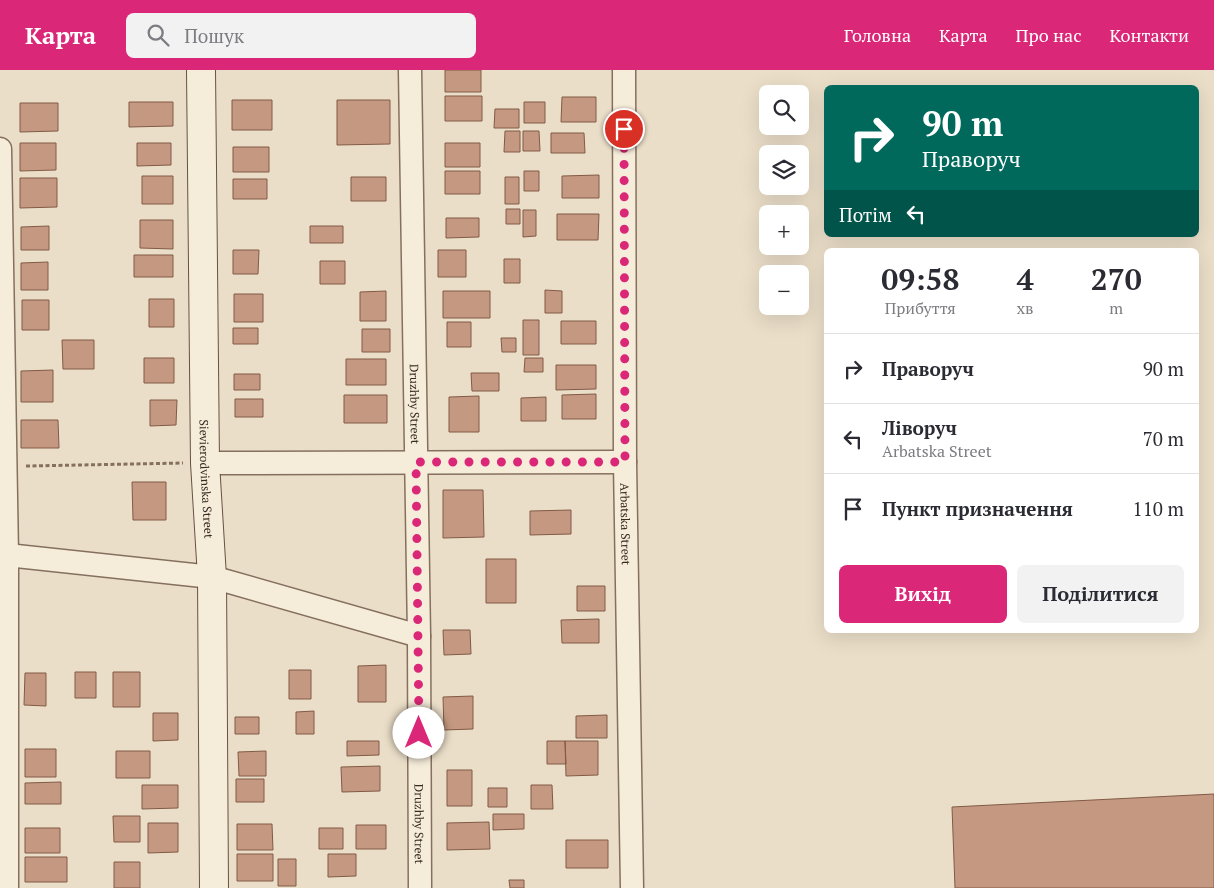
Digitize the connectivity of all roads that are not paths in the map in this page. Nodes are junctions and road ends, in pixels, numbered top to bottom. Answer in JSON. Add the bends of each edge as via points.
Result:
{"nodes":[{"id":1,"x":200,"y":70,"type":"edge"},
{"id":2,"x":410,"y":70,"type":"edge"},
{"id":3,"x":624,"y":70,"type":"edge"},
{"id":4,"x":0,"y":149,"type":"edge"},
{"id":5,"x":416,"y":462,"type":"junction"},
{"id":6,"x":625,"y":462,"type":"junction"},
{"id":7,"x":205,"y":463,"type":"junction"},
{"id":8,"x":7,"y":555,"type":"junction"},
{"id":9,"x":212,"y":577,"type":"junction"},
{"id":10,"x":419,"y":636,"type":"junction"},
{"id":11,"x":7,"y":888,"type":"edge"},
{"id":12,"x":214,"y":888,"type":"edge"},
{"id":13,"x":420,"y":888,"type":"edge"},
{"id":14,"x":632,"y":888,"type":"edge"}],
"edges":[{"from":1,"to":7,"type":"street","name":"Sievierodvinska Street"},
{"from":2,"to":5,"type":"street","name":"Druzhby Street"},
{"from":3,"to":6,"type":"street","name":"Arbatska Street"},
{"from":4,"to":8,"type":"street"},
{"from":5,"to":6,"type":"street"},
{"from":5,"to":7,"type":"street"},
{"from":5,"to":10,"type":"street","name":"Druzhby Street"},
{"from":6,"to":14,"type":"street","name":"Arbatska Street"},
{"from":7,"to":9,"type":"street","name":"Sievierodvinska Street"},
{"from":8,"to":9,"type":"street"},
{"from":8,"to":11,"type":"street"},
{"from":9,"to":10,"type":"street"},
{"from":9,"to":12,"type":"street","name":"Sievierodvinska Street"},
{"from":10,"to":13,"type":"street","name":"Druzhby Street"}]}
